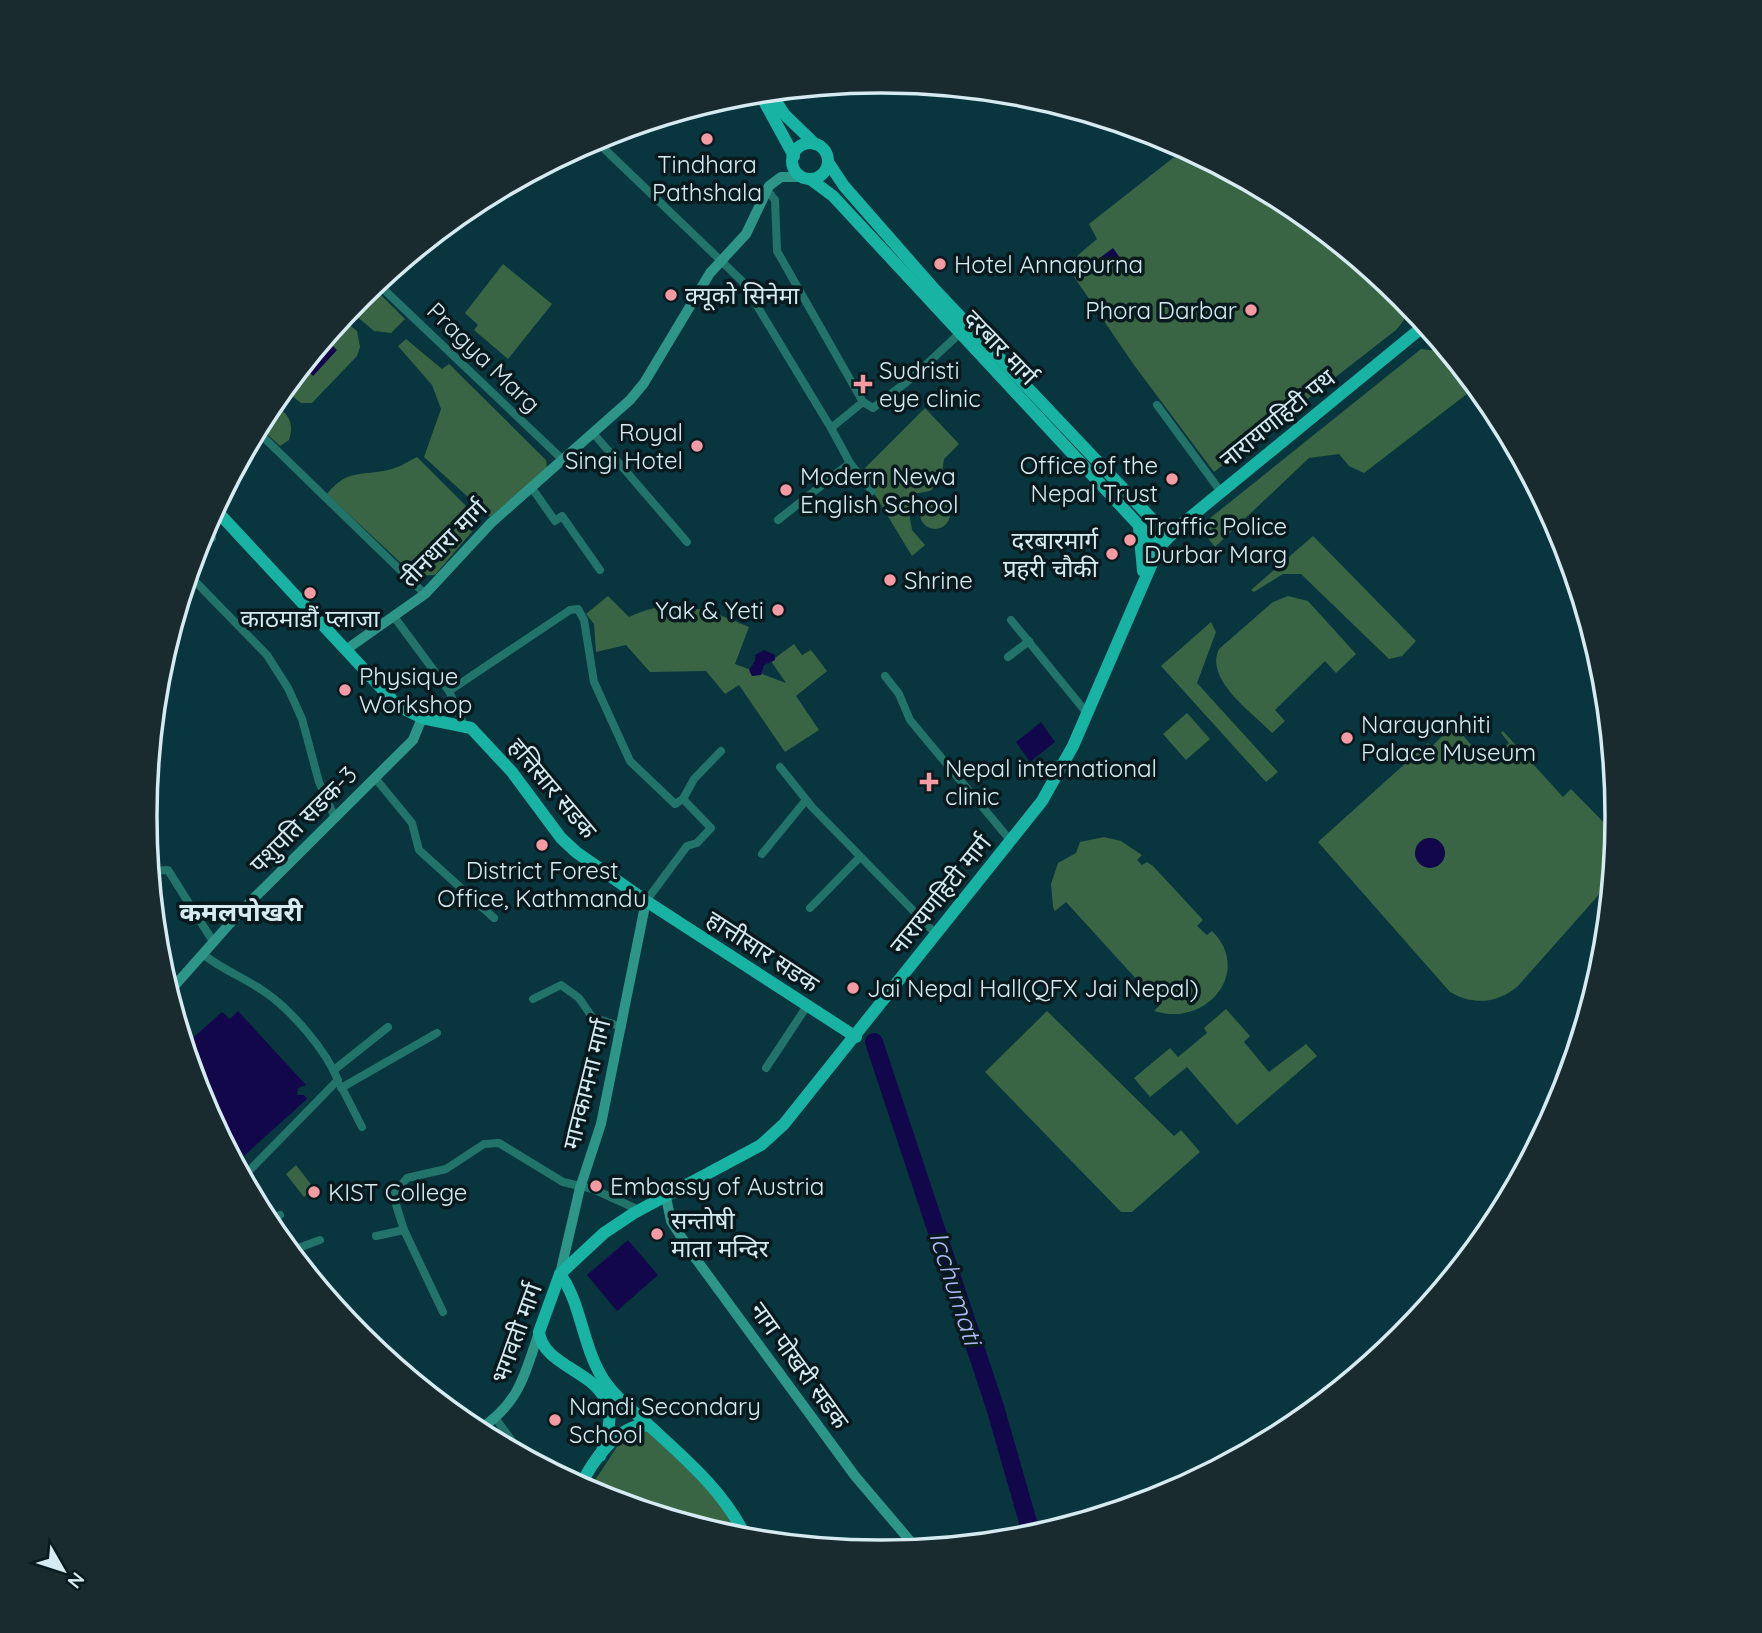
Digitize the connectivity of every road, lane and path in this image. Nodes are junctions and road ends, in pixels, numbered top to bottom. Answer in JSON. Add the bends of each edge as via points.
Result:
{"nodes":[{"id":1,"x":776,"y":101,"type":"edge"},
{"id":2,"x":765,"y":103,"type":"edge"},
{"id":3,"x":815,"y":144,"type":"junction"},
{"id":4,"x":604,"y":148,"type":"edge"},
{"id":5,"x":793,"y":156,"type":"junction"},
{"id":6,"x":828,"y":162,"type":"junction"},
{"id":7,"x":805,"y":178,"type":"junction"},
{"id":8,"x":768,"y":188,"type":"junction"},
{"id":9,"x":720,"y":259,"type":"junction"},
{"id":10,"x":385,"y":290,"type":"edge"},
{"id":11,"x":1418,"y":331,"type":"edge"},
{"id":12,"x":959,"y":334,"type":"junction"},
{"id":13,"x":863,"y":402,"type":"junction"},
{"id":14,"x":1157,"y":405,"type":"dead end"},
{"id":15,"x":831,"y":428,"type":"junction"},
{"id":16,"x":593,"y":433,"type":"junction"},
{"id":17,"x":264,"y":438,"type":"edge"},
{"id":18,"x":564,"y":460,"type":"junction"},
{"id":19,"x":850,"y":463,"type":"junction"},
{"id":20,"x":532,"y":488,"type":"junction"},
{"id":21,"x":872,"y":491,"type":"dead end"},
{"id":22,"x":1221,"y":492,"type":"junction"},
{"id":23,"x":1198,"y":510,"type":"junction"},
{"id":24,"x":1148,"y":515,"type":"junction"},
{"id":25,"x":222,"y":517,"type":"edge"},
{"id":26,"x":778,"y":520,"type":"dead end"},
{"id":27,"x":1139,"y":525,"type":"junction"},
{"id":28,"x":1168,"y":536,"type":"junction"},
{"id":29,"x":687,"y":542,"type":"dead end"},
{"id":30,"x":1159,"y":547,"type":"junction"},
{"id":31,"x":600,"y":570,"type":"dead end"},
{"id":32,"x":1143,"y":579,"type":"junction"},
{"id":33,"x":196,"y":583,"type":"edge"},
{"id":34,"x":425,"y":594,"type":"junction"},
{"id":35,"x":395,"y":618,"type":"junction"},
{"id":36,"x":1011,"y":620,"type":"dead end"},
{"id":37,"x":1029,"y":641,"type":"junction"},
{"id":38,"x":347,"y":649,"type":"junction"},
{"id":39,"x":1008,"y":657,"type":"dead end"},
{"id":40,"x":885,"y":676,"type":"dead end"},
{"id":41,"x":449,"y":691,"type":"junction"},
{"id":42,"x":1086,"y":712,"type":"junction"},
{"id":43,"x":422,"y":718,"type":"junction"},
{"id":44,"x":464,"y":724,"type":"junction"},
{"id":45,"x":721,"y":751,"type":"dead end"},
{"id":46,"x":780,"y":767,"type":"dead end"},
{"id":47,"x":375,"y":778,"type":"junction"},
{"id":48,"x":683,"y":799,"type":"junction"},
{"id":49,"x":806,"y":800,"type":"junction"},
{"id":50,"x":335,"y":818,"type":"junction"},
{"id":51,"x":1010,"y":840,"type":"junction"},
{"id":52,"x":762,"y":854,"type":"dead end"},
{"id":53,"x":860,"y":857,"type":"junction"},
{"id":54,"x":160,"y":870,"type":"edge"},
{"id":55,"x":646,"y":901,"type":"junction"},
{"id":56,"x":810,"y":908,"type":"dead end"},
{"id":57,"x":494,"y":918,"type":"dead end"},
{"id":58,"x":935,"y":933,"type":"junction"},
{"id":59,"x":215,"y":943,"type":"junction"},
{"id":60,"x":204,"y":955,"type":"junction"},
{"id":61,"x":177,"y":983,"type":"edge"},
{"id":62,"x":533,"y":999,"type":"dead end"},
{"id":63,"x":807,"y":1006,"type":"junction"},
{"id":64,"x":388,"y":1027,"type":"dead end"},
{"id":65,"x":622,"y":1027,"type":"junction"},
{"id":66,"x":437,"y":1033,"type":"dead end"},
{"id":67,"x":856,"y":1037,"type":"junction"},
{"id":68,"x":766,"y":1068,"type":"dead end"},
{"id":69,"x":334,"y":1070,"type":"junction"},
{"id":70,"x":340,"y":1084,"type":"junction"},
{"id":71,"x":362,"y":1126,"type":"dead end"},
{"id":72,"x":250,"y":1170,"type":"edge"},
{"id":73,"x":580,"y":1188,"type":"junction"},
{"id":74,"x":666,"y":1197,"type":"junction"},
{"id":75,"x":639,"y":1210,"type":"junction"},
{"id":76,"x":404,"y":1230,"type":"junction"},
{"id":77,"x":376,"y":1236,"type":"dead end"},
{"id":78,"x":320,"y":1240,"type":"dead end"},
{"id":79,"x":300,"y":1247,"type":"edge"},
{"id":80,"x":560,"y":1274,"type":"junction"},
{"id":81,"x":443,"y":1312,"type":"dead end"},
{"id":82,"x":539,"y":1332,"type":"junction"},
{"id":83,"x":599,"y":1382,"type":"junction"},
{"id":84,"x":496,"y":1419,"type":"junction"},
{"id":85,"x":488,"y":1424,"type":"edge"},
{"id":86,"x":649,"y":1426,"type":"junction"},
{"id":87,"x":509,"y":1437,"type":"edge"},
{"id":88,"x":600,"y":1456,"type":"junction"},
{"id":89,"x":587,"y":1477,"type":"edge"},
{"id":90,"x":740,"y":1526,"type":"edge"},
{"id":91,"x":909,"y":1539,"type":"edge"}],
"edges":[{"from":1,"to":3,"type":"main road"},
{"from":2,"to":5,"type":"main road"},
{"from":3,"to":5,"type":"main road","via":[[804,145]]},
{"from":3,"to":6,"type":"main road","via":[[826,153]]},
{"from":4,"to":9,"type":"street"},
{"from":5,"to":7,"type":"main road","via":[[793,165]]},
{"from":6,"to":7,"type":"main road","via":[[825,173]]},
{"from":6,"to":24,"type":"main road","name":"दरबार मार्ग","via":[[936,290]]},
{"from":7,"to":8,"type":"main road","via":[[780,177]]},
{"from":7,"to":12,"type":"main road","name":"दरबार मार्ग","via":[[833,196]]},
{"from":8,"to":9,"type":"main road","name":"तीनधारा मार्ग","via":[[750,229]]},
{"from":8,"to":13,"type":"street","via":[[775,200],[779,255]]},
{"from":9,"to":15,"type":"street","via":[[742,281]]},
{"from":9,"to":16,"type":"main road","name":"तीनधारा मार्ग","via":[[644,383]]},
{"from":10,"to":18,"type":"street","name":"Pragya Marg"},
{"from":11,"to":22,"type":"main road","name":"नारायणहिटी पथ"},
{"from":12,"to":13,"type":"street","via":[[873,408]]},
{"from":12,"to":27,"type":"main road","name":"दरबार मार्ग"},
{"from":13,"to":15,"type":"street"},
{"from":14,"to":22,"type":"street"},
{"from":15,"to":19,"type":"street"},
{"from":16,"to":18,"type":"main road","name":"तीनधारा मार्ग"},
{"from":16,"to":29,"type":"street"},
{"from":17,"to":34,"type":"street"},
{"from":18,"to":20,"type":"main road","name":"तीनधारा मार्ग"},
{"from":19,"to":21,"type":"street"},
{"from":19,"to":26,"type":"street"},
{"from":20,"to":31,"type":"street","via":[[555,521],[562,516]]},
{"from":20,"to":34,"type":"main road","name":"तीनधारा मार्ग","via":[[491,523]]},
{"from":22,"to":23,"type":"main road","name":"नारायणहिटी पथ"},
{"from":23,"to":24,"type":"main road","via":[[1167,522]]},
{"from":23,"to":28,"type":"main road","name":"नारायणहिटी पथ"},
{"from":24,"to":28,"type":"main road","name":"दरबार मार्ग"},
{"from":25,"to":38,"type":"main road"},
{"from":27,"to":30,"type":"main road","name":"दरबार मार्ग"},
{"from":27,"to":32,"type":"main road"},
{"from":28,"to":30,"type":"main road","name":"नारायणहिटी पथ"},
{"from":30,"to":32,"type":"main road","name":"नारायणहिटी मार्ग"},
{"from":32,"to":42,"type":"main road","name":"नारायणहिटी मार्ग"},
{"from":33,"to":50,"type":"street","via":[[267,655],[288,688]]},
{"from":34,"to":35,"type":"main road","name":"तीनधारा मार्ग"},
{"from":35,"to":38,"type":"main road","name":"तीनधारा मार्ग"},
{"from":35,"to":41,"type":"street"},
{"from":36,"to":37,"type":"street"},
{"from":37,"to":39,"type":"street"},
{"from":37,"to":42,"type":"street"},
{"from":38,"to":43,"type":"main road","via":[[398,706]]},
{"from":40,"to":51,"type":"street","via":[[910,720]]},
{"from":41,"to":44,"type":"street"},
{"from":41,"to":48,"type":"street","via":[[578,609],[584,620],[594,682],[629,761],[675,804]]},
{"from":42,"to":51,"type":"main road","name":"नारायणहिटी मार्ग","via":[[1063,767]]},
{"from":43,"to":44,"type":"main road"},
{"from":43,"to":47,"type":"main road","name":"पशुपति सडक-3","via":[[413,740]]},
{"from":44,"to":55,"type":"main road","name":"हत्तिसार सडक","via":[[504,763],[566,843]]},
{"from":45,"to":48,"type":"street","via":[[694,779]]},
{"from":46,"to":49,"type":"street"},
{"from":47,"to":50,"type":"main road","name":"पशुपति सडक-3"},
{"from":47,"to":57,"type":"street","via":[[412,823],[419,850]]},
{"from":48,"to":55,"type":"street","via":[[711,828],[697,843],[687,846]]},
{"from":49,"to":52,"type":"street"},
{"from":49,"to":53,"type":"street"},
{"from":50,"to":59,"type":"main road","name":"पशुपति सडक-3"},
{"from":51,"to":58,"type":"main road","name":"नारायणहिटी मार्ग"},
{"from":53,"to":56,"type":"street"},
{"from":53,"to":58,"type":"street"},
{"from":54,"to":59,"type":"street","via":[[168,870]]},
{"from":55,"to":63,"type":"main road","name":"हात्तीसार सडक"},
{"from":55,"to":65,"type":"main road","name":"मानकामना मार्ग"},
{"from":58,"to":67,"type":"main road","name":"नारायणहिटी मार्ग"},
{"from":59,"to":60,"type":"main road","name":"पशुपति सडक-3"},
{"from":60,"to":61,"type":"main road","name":"पशुपति सडक-3"},
{"from":60,"to":69,"type":"street","via":[[267,993],[320,1046]]},
{"from":62,"to":65,"type":"street","via":[[561,985],[592,1017]]},
{"from":63,"to":67,"type":"main road","name":"हात्तीसार सडक"},
{"from":63,"to":68,"type":"street"},
{"from":64,"to":69,"type":"street"},
{"from":65,"to":73,"type":"main road","name":"मानकामना मार्ग","via":[[601,1124]]},
{"from":66,"to":70,"type":"street"},
{"from":67,"to":74,"type":"main road","name":"नारायणहिटी मार्ग","via":[[761,1145]]},
{"from":69,"to":70,"type":"street"},
{"from":70,"to":71,"type":"street"},
{"from":70,"to":72,"type":"street"},
{"from":73,"to":75,"type":"street","via":[[593,1189]]},
{"from":73,"to":76,"type":"street","via":[[499,1143],[484,1144],[446,1169],[407,1178],[393,1195]]},
{"from":73,"to":80,"type":"main road","name":"मानकामना मार्ग"},
{"from":74,"to":75,"type":"main road","name":"नारायणहिटी मार्ग"},
{"from":74,"to":91,"type":"main road","name":"नाग पोखरी सडक","via":[[671,1221],[693,1255],[855,1476]]},
{"from":75,"to":80,"type":"main road","name":"नारायणहिटी मार्ग","via":[[604,1233]]},
{"from":76,"to":77,"type":"street"},
{"from":76,"to":81,"type":"street"},
{"from":78,"to":79,"type":"street"},
{"from":80,"to":82,"type":"main road","name":"भगवती मार्ग"},
{"from":80,"to":83,"type":"main road","via":[[568,1285]]},
{"from":82,"to":83,"type":"main road","via":[[551,1354]]},
{"from":82,"to":84,"type":"main road","name":"भगवती मार्ग","via":[[520,1390]]},
{"from":83,"to":86,"type":"main road"},
{"from":83,"to":88,"type":"main road","via":[[610,1425]]},
{"from":84,"to":85,"type":"main road","name":"भगवती मार्ग"},
{"from":84,"to":87,"type":"street"},
{"from":86,"to":88,"type":"main road","via":[[630,1428]]},
{"from":86,"to":90,"type":"main road","via":[[723,1497]]},
{"from":88,"to":89,"type":"main road"}]}
